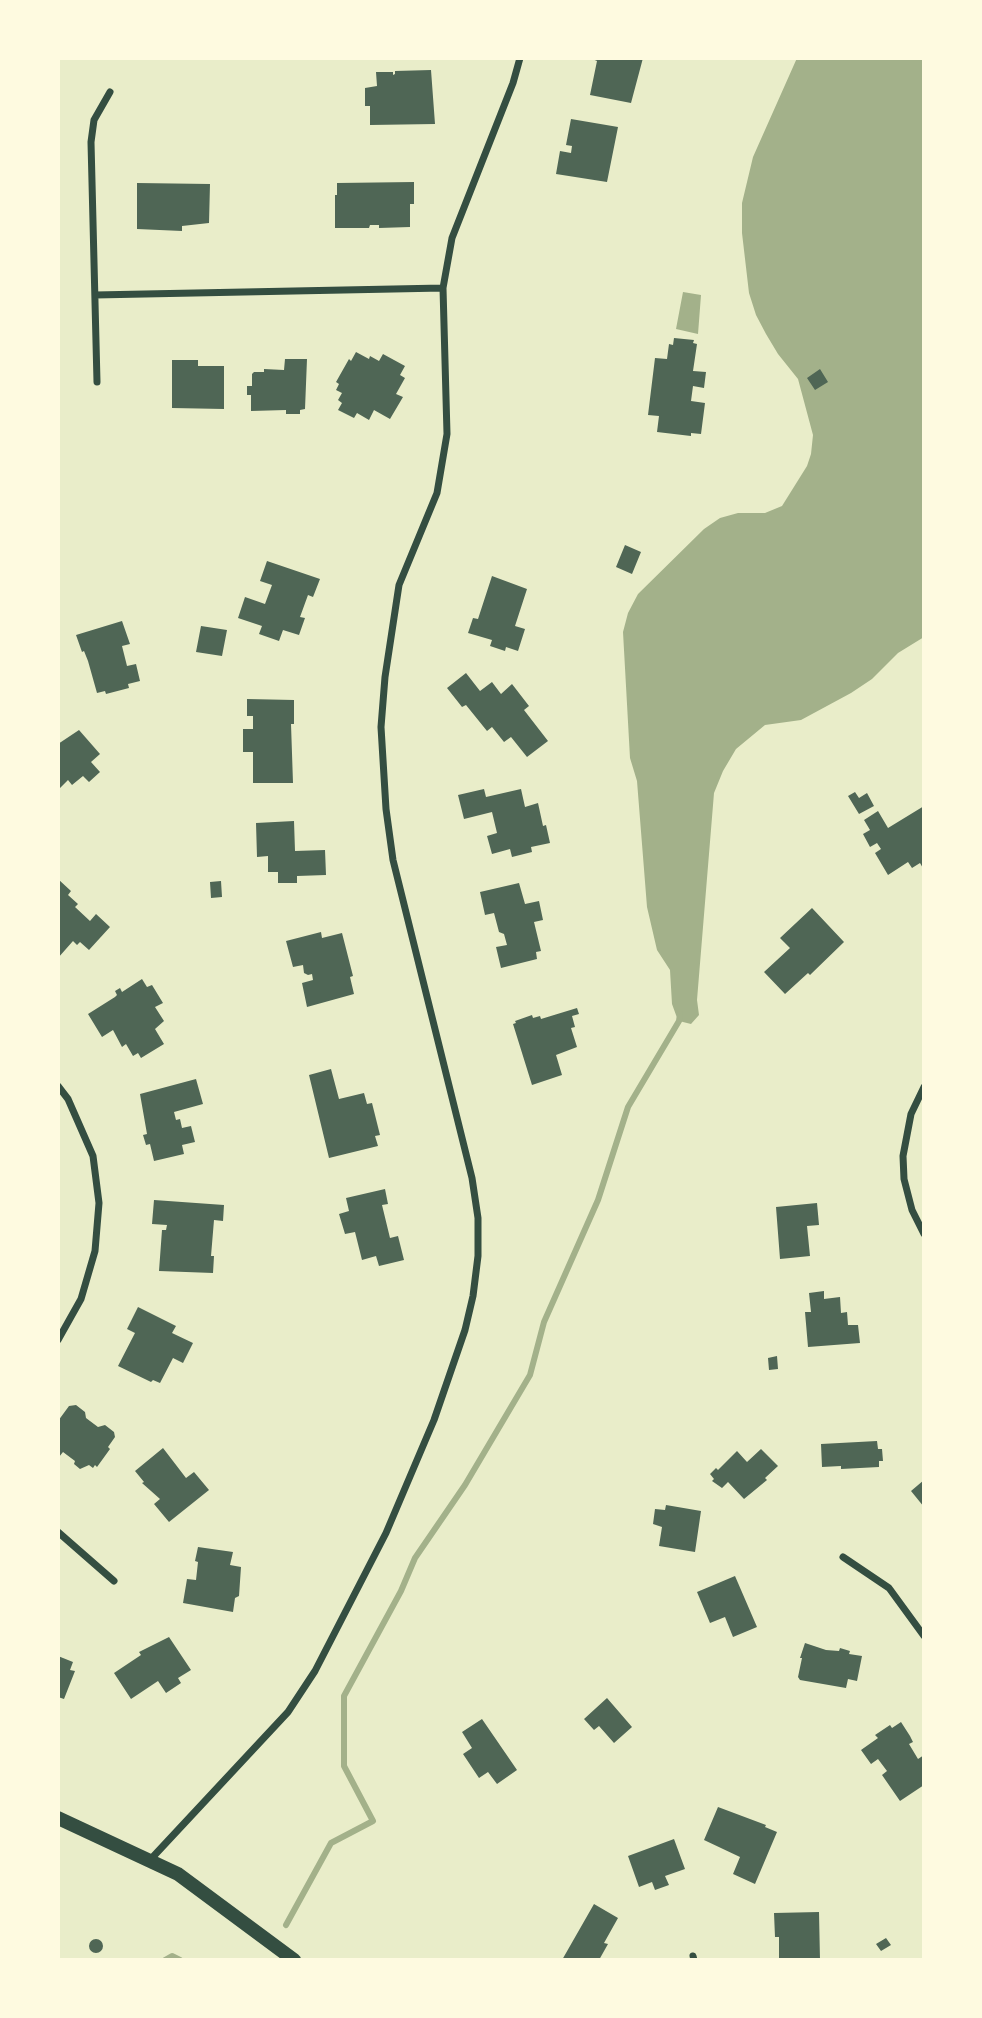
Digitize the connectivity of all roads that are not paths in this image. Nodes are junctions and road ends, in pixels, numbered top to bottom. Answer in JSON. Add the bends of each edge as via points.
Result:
{"nodes":[{"id":1,"x":520,"y":58,"type":"edge"},
{"id":2,"x":110,"y":92,"type":"dead end"},
{"id":3,"x":443,"y":288,"type":"junction"},
{"id":4,"x":95,"y":295,"type":"junction"},
{"id":5,"x":97,"y":382,"type":"dead end"},
{"id":6,"x":58,"y":1086,"type":"edge"},
{"id":7,"x":924,"y":1087,"type":"edge"},
{"id":8,"x":924,"y":1234,"type":"edge"},
{"id":9,"x":58,"y":1340,"type":"edge"},
{"id":10,"x":58,"y":1532,"type":"edge"},
{"id":11,"x":843,"y":1557,"type":"dead end"},
{"id":12,"x":114,"y":1581,"type":"dead end"},
{"id":13,"x":924,"y":1636,"type":"edge"},
{"id":14,"x":58,"y":1818,"type":"edge"},
{"id":15,"x":150,"y":1860,"type":"junction"},
{"id":16,"x":294,"y":1960,"type":"edge"}],
"edges":[{"from":1,"to":3,"type":"street","via":[[452,239]]},
{"from":2,"to":4,"type":"street","via":[[94,120],[91,142]]},
{"from":3,"to":4,"type":"street"},
{"from":3,"to":15,"type":"street","via":[[447,434],[437,493],[399,585],[381,727],[393,860],[472,1178],[478,1218],[473,1296],[434,1420],[386,1533],[315,1671],[288,1712]]},
{"from":4,"to":5,"type":"street"},
{"from":6,"to":9,"type":"street","via":[[93,1156],[99,1203],[95,1251],[81,1299]]},
{"from":7,"to":8,"type":"street","via":[[911,1114],[903,1156],[906,1189]]},
{"from":10,"to":12,"type":"street"},
{"from":11,"to":13,"type":"street","via":[[888,1588]]},
{"from":14,"to":15,"type":"main road"},
{"from":15,"to":16,"type":"main road","via":[[178,1874]]}]}
